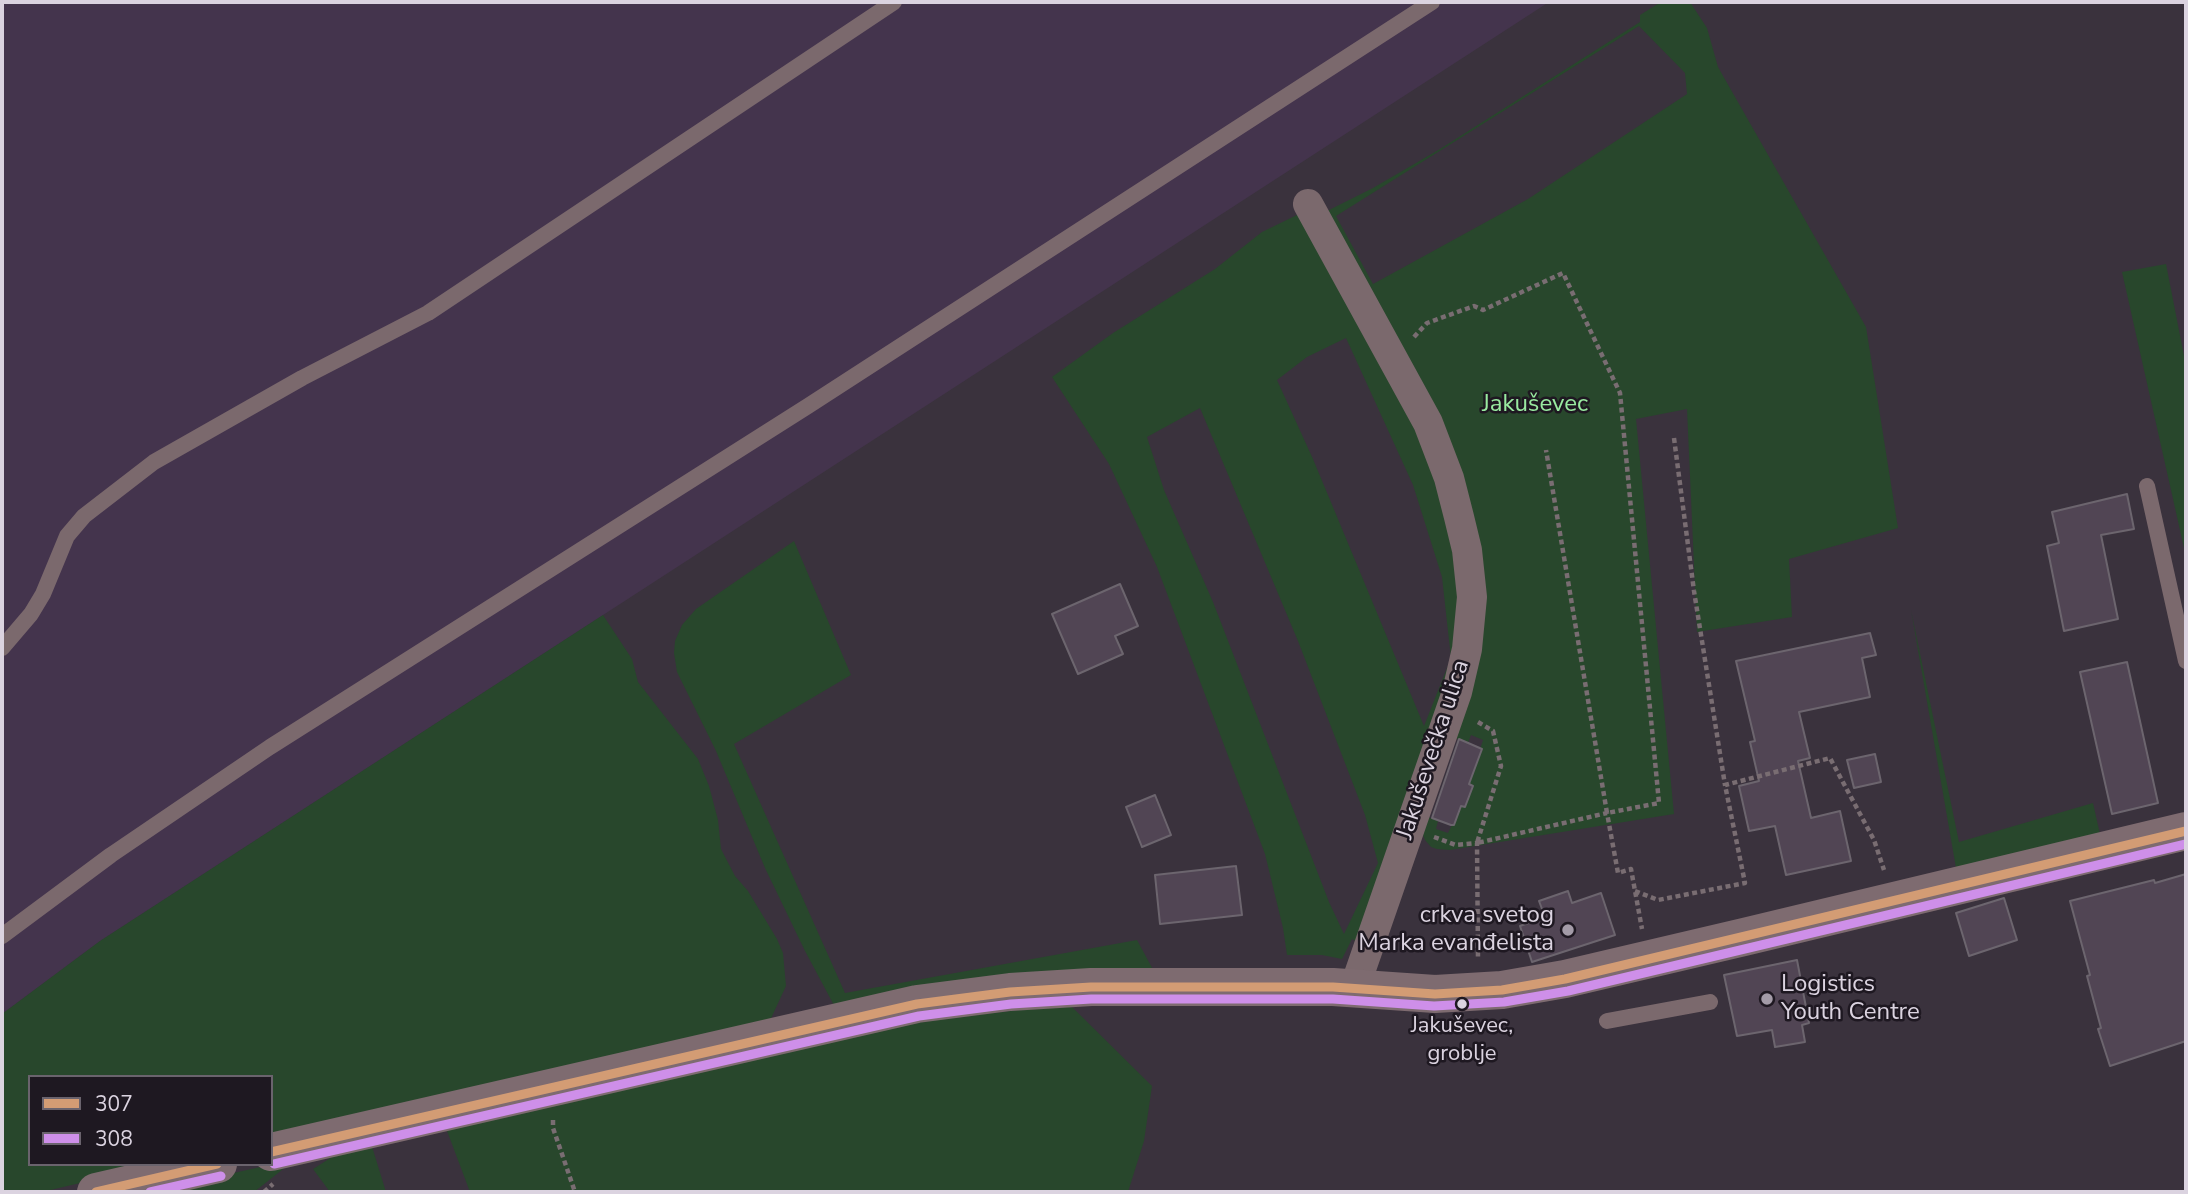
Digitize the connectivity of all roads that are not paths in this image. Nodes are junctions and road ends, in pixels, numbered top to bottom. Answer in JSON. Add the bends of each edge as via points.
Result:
{"nodes":[{"id":1,"x":894,"y":2,"type":"edge"},
{"id":2,"x":1432,"y":2,"type":"edge"},
{"id":3,"x":1308,"y":204,"type":"dead end"},
{"id":4,"x":2147,"y":486,"type":"dead end"},
{"id":5,"x":2,"y":648,"type":"edge"},
{"id":6,"x":2186,"y":661,"type":"edge"},
{"id":7,"x":2186,"y":831,"type":"edge"},
{"id":8,"x":2,"y":936,"type":"edge"},
{"id":9,"x":1354,"y":989,"type":"junction"},
{"id":10,"x":1710,"y":1002,"type":"dead end"},
{"id":11,"x":1607,"y":1021,"type":"dead end"},
{"id":12,"x":273,"y":1152,"type":"edge"},
{"id":13,"x":209,"y":1166,"type":"edge"},
{"id":14,"x":96,"y":1192,"type":"edge"}],
"edges":[{"from":1,"to":5,"type":"lane","via":[[428,313],[154,462],[84,516],[67,536],[43,594]]},
{"from":2,"to":8,"type":"lane","via":[[270,747]]},
{"from":3,"to":9,"type":"street","name":"Jakuševečka ulica","via":[[1428,423],[1449,478],[1467,550],[1472,597],[1458,712]]},
{"from":4,"to":6,"type":"lane"},
{"from":7,"to":9,"type":"main road","via":[[1565,979],[1503,990],[1435,994]]},
{"from":9,"to":12,"type":"main road","via":[[1091,987],[917,1004]]},
{"from":10,"to":11,"type":"lane"},
{"from":13,"to":14,"type":"main road"}]}
